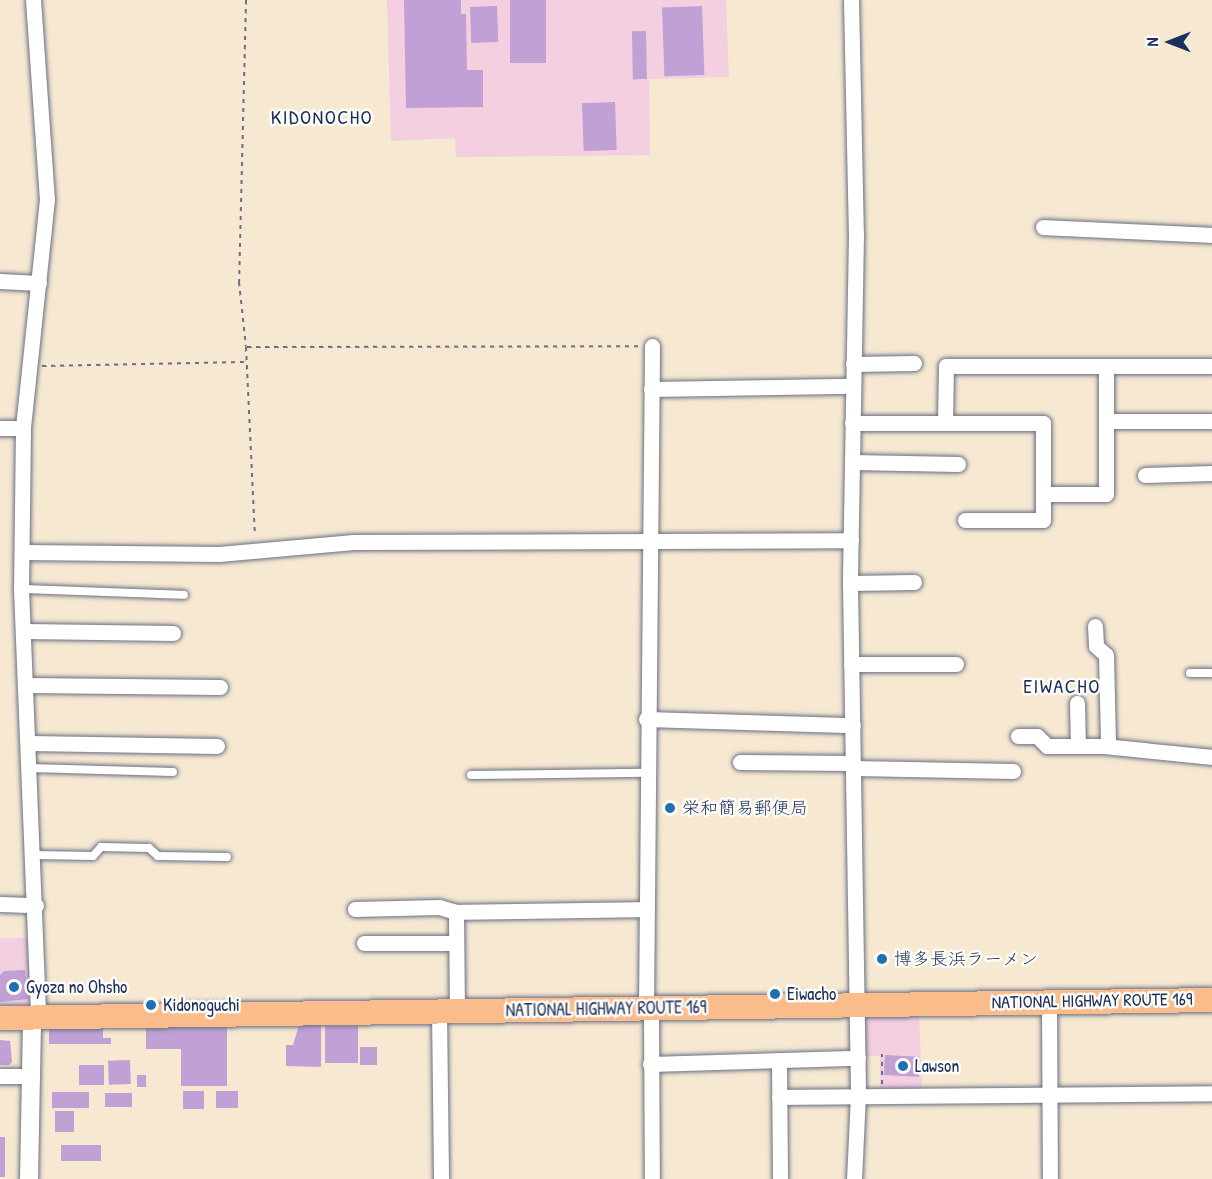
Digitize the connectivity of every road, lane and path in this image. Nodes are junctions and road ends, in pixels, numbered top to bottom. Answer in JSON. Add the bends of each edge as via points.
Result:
{"nodes":[{"id":1,"x":33,"y":0,"type":"edge"},
{"id":2,"x":246,"y":0,"type":"edge"},
{"id":3,"x":851,"y":0,"type":"edge"},
{"id":4,"x":1043,"y":227,"type":"dead end"},
{"id":5,"x":1212,"y":235,"type":"edge"},
{"id":6,"x":0,"y":281,"type":"edge"},
{"id":7,"x":39,"y":283,"type":"junction"},
{"id":8,"x":652,"y":346,"type":"joint"},
{"id":9,"x":246,"y":347,"type":"junction"},
{"id":10,"x":245,"y":362,"type":"junction"},
{"id":11,"x":914,"y":363,"type":"dead end"},
{"id":12,"x":853,"y":364,"type":"junction"},
{"id":13,"x":31,"y":366,"type":"junction"},
{"id":14,"x":1106,"y":366,"type":"junction"},
{"id":15,"x":1212,"y":366,"type":"edge"},
{"id":16,"x":853,"y":386,"type":"junction"},
{"id":17,"x":651,"y":389,"type":"junction"},
{"id":18,"x":1107,"y":421,"type":"junction"},
{"id":19,"x":1212,"y":421,"type":"edge"},
{"id":20,"x":852,"y":423,"type":"junction"},
{"id":21,"x":945,"y":423,"type":"junction"},
{"id":22,"x":0,"y":428,"type":"edge"},
{"id":23,"x":23,"y":428,"type":"junction"},
{"id":24,"x":852,"y":462,"type":"junction"},
{"id":25,"x":958,"y":464,"type":"dead end"},
{"id":26,"x":1212,"y":473,"type":"edge"},
{"id":27,"x":1145,"y":475,"type":"dead end"},
{"id":28,"x":1043,"y":495,"type":"junction"},
{"id":29,"x":965,"y":520,"type":"dead end"},
{"id":30,"x":851,"y":540,"type":"junction"},
{"id":31,"x":648,"y":543,"type":"junction"},
{"id":32,"x":22,"y":552,"type":"junction"},
{"id":33,"x":256,"y":552,"type":"junction"},
{"id":34,"x":914,"y":582,"type":"dead end"},
{"id":35,"x":850,"y":583,"type":"junction"},
{"id":36,"x":21,"y":589,"type":"junction"},
{"id":37,"x":184,"y":595,"type":"dead end"},
{"id":38,"x":1095,"y":626,"type":"dead end"},
{"id":39,"x":24,"y":631,"type":"junction"},
{"id":40,"x":173,"y":633,"type":"dead end"},
{"id":41,"x":851,"y":664,"type":"junction"},
{"id":42,"x":956,"y":664,"type":"dead end"},
{"id":43,"x":1190,"y":673,"type":"dead end"},
{"id":44,"x":1212,"y":674,"type":"edge"},
{"id":45,"x":26,"y":685,"type":"junction"},
{"id":46,"x":220,"y":687,"type":"dead end"},
{"id":47,"x":1077,"y":703,"type":"dead end"},
{"id":48,"x":646,"y":719,"type":"junction"},
{"id":49,"x":853,"y":725,"type":"junction"},
{"id":50,"x":1017,"y":736,"type":"dead end"},
{"id":51,"x":29,"y":743,"type":"junction"},
{"id":52,"x":217,"y":746,"type":"dead end"},
{"id":53,"x":1078,"y":746,"type":"junction"},
{"id":54,"x":1108,"y":746,"type":"junction"},
{"id":55,"x":1212,"y":757,"type":"edge"},
{"id":56,"x":740,"y":762,"type":"dead end"},
{"id":57,"x":853,"y":765,"type":"junction"},
{"id":58,"x":30,"y":768,"type":"junction"},
{"id":59,"x":1013,"y":771,"type":"dead end"},
{"id":60,"x":173,"y":772,"type":"dead end"},
{"id":61,"x":646,"y":773,"type":"junction"},
{"id":62,"x":471,"y":775,"type":"dead end"},
{"id":63,"x":34,"y":855,"type":"junction"},
{"id":64,"x":227,"y":857,"type":"dead end"},
{"id":65,"x":0,"y":904,"type":"edge"},
{"id":66,"x":36,"y":905,"type":"junction"},
{"id":67,"x":355,"y":909,"type":"dead end"},
{"id":68,"x":646,"y":909,"type":"junction"},
{"id":69,"x":456,"y":912,"type":"junction"},
{"id":70,"x":364,"y":943,"type":"dead end"},
{"id":71,"x":456,"y":944,"type":"junction"},
{"id":72,"x":1212,"y":1000,"type":"edge"},
{"id":73,"x":1049,"y":1002,"type":"junction"},
{"id":74,"x":858,"y":1004,"type":"junction"},
{"id":75,"x":648,"y":1010,"type":"junction"},
{"id":76,"x":448,"y":1011,"type":"junction"},
{"id":77,"x":35,"y":1017,"type":"junction"},
{"id":78,"x":0,"y":1018,"type":"edge"},
{"id":79,"x":882,"y":1054,"type":"dead end"},
{"id":80,"x":858,"y":1058,"type":"junction"},
{"id":81,"x":779,"y":1060,"type":"junction"},
{"id":82,"x":650,"y":1064,"type":"junction"},
{"id":83,"x":0,"y":1076,"type":"edge"},
{"id":84,"x":32,"y":1076,"type":"junction"},
{"id":85,"x":882,"y":1076,"type":"dead end"},
{"id":86,"x":1212,"y":1093,"type":"edge"},
{"id":87,"x":1049,"y":1094,"type":"junction"},
{"id":88,"x":858,"y":1095,"type":"junction"},
{"id":89,"x":779,"y":1097,"type":"junction"},
{"id":90,"x":29,"y":1179,"type":"edge"},
{"id":91,"x":441,"y":1179,"type":"edge"},
{"id":92,"x":652,"y":1179,"type":"edge"},
{"id":93,"x":780,"y":1179,"type":"edge"},
{"id":94,"x":854,"y":1179,"type":"edge"},
{"id":95,"x":1050,"y":1179,"type":"edge"}],
"edges":[{"from":1,"to":7,"type":"street","via":[[47,199]]},
{"from":2,"to":9,"type":"path","via":[[239,282]]},
{"from":3,"to":12,"type":"street","via":[[856,234]]},
{"from":4,"to":5,"type":"street"},
{"from":6,"to":7,"type":"street"},
{"from":7,"to":13,"type":"street"},
{"from":8,"to":9,"type":"path"},
{"from":8,"to":17,"type":"street"},
{"from":9,"to":10,"type":"path"},
{"from":10,"to":13,"type":"path"},
{"from":10,"to":33,"type":"path"},
{"from":11,"to":12,"type":"street"},
{"from":12,"to":16,"type":"street"},
{"from":13,"to":23,"type":"street"},
{"from":14,"to":15,"type":"street"},
{"from":14,"to":18,"type":"street"},
{"from":14,"to":21,"type":"street","via":[[946,366]]},
{"from":16,"to":17,"type":"street"},
{"from":16,"to":20,"type":"street"},
{"from":17,"to":31,"type":"street"},
{"from":18,"to":19,"type":"street"},
{"from":18,"to":28,"type":"street","via":[[1107,495]]},
{"from":20,"to":21,"type":"street"},
{"from":20,"to":24,"type":"street"},
{"from":21,"to":28,"type":"street","via":[[1043,423]]},
{"from":22,"to":23,"type":"street"},
{"from":23,"to":32,"type":"street"},
{"from":24,"to":25,"type":"street"},
{"from":24,"to":30,"type":"street"},
{"from":26,"to":27,"type":"street"},
{"from":28,"to":29,"type":"street","via":[[1043,520]]},
{"from":30,"to":31,"type":"street"},
{"from":30,"to":35,"type":"street"},
{"from":31,"to":33,"type":"street","via":[[353,542]]},
{"from":31,"to":48,"type":"street"},
{"from":32,"to":33,"type":"street"},
{"from":32,"to":36,"type":"street"},
{"from":34,"to":35,"type":"street"},
{"from":35,"to":41,"type":"street"},
{"from":36,"to":37,"type":"lane"},
{"from":36,"to":39,"type":"street"},
{"from":38,"to":54,"type":"street","via":[[1096,646],[1106,655]]},
{"from":39,"to":40,"type":"street"},
{"from":39,"to":45,"type":"street"},
{"from":41,"to":42,"type":"street"},
{"from":41,"to":49,"type":"street"},
{"from":43,"to":44,"type":"lane"},
{"from":45,"to":46,"type":"street"},
{"from":45,"to":51,"type":"street"},
{"from":47,"to":53,"type":"street"},
{"from":48,"to":49,"type":"street"},
{"from":48,"to":61,"type":"street"},
{"from":49,"to":57,"type":"street"},
{"from":50,"to":53,"type":"street","via":[[1037,736],[1047,746]]},
{"from":51,"to":52,"type":"street"},
{"from":51,"to":58,"type":"street"},
{"from":53,"to":54,"type":"street"},
{"from":54,"to":55,"type":"street"},
{"from":56,"to":57,"type":"street"},
{"from":57,"to":59,"type":"street"},
{"from":57,"to":74,"type":"street"},
{"from":58,"to":60,"type":"lane"},
{"from":58,"to":63,"type":"street"},
{"from":61,"to":62,"type":"lane"},
{"from":61,"to":68,"type":"street"},
{"from":63,"to":64,"type":"lane","via":[[93,856],[101,847],[149,848],[158,856]]},
{"from":63,"to":66,"type":"street"},
{"from":65,"to":66,"type":"street"},
{"from":66,"to":77,"type":"street"},
{"from":67,"to":69,"type":"street","via":[[440,907]]},
{"from":68,"to":69,"type":"street"},
{"from":68,"to":75,"type":"street"},
{"from":69,"to":71,"type":"street"},
{"from":70,"to":71,"type":"street"},
{"from":71,"to":76,"type":"street"},
{"from":72,"to":73,"type":"highway","name":"NATIONAL HIGHWAY ROUTE 169"},
{"from":73,"to":74,"type":"highway","name":"NATIONAL HIGHWAY ROUTE 169"},
{"from":73,"to":87,"type":"street"},
{"from":74,"to":75,"type":"highway","name":"NATIONAL HIGHWAY ROUTE 169"},
{"from":74,"to":80,"type":"street"},
{"from":75,"to":76,"type":"highway","name":"NATIONAL HIGHWAY ROUTE 169"},
{"from":75,"to":82,"type":"street"},
{"from":76,"to":77,"type":"highway","name":"NATIONAL HIGHWAY ROUTE 169"},
{"from":76,"to":91,"type":"street"},
{"from":77,"to":78,"type":"highway","name":"NATIONAL HIGHWAY ROUTE 169"},
{"from":77,"to":84,"type":"street"},
{"from":79,"to":85,"type":"path"},
{"from":80,"to":81,"type":"street"},
{"from":80,"to":88,"type":"street"},
{"from":81,"to":82,"type":"street"},
{"from":81,"to":89,"type":"street"},
{"from":82,"to":92,"type":"street"},
{"from":83,"to":84,"type":"street"},
{"from":84,"to":90,"type":"street"},
{"from":86,"to":87,"type":"street"},
{"from":87,"to":88,"type":"street"},
{"from":87,"to":95,"type":"street"},
{"from":88,"to":89,"type":"street"},
{"from":88,"to":94,"type":"street"},
{"from":89,"to":93,"type":"street"}]}
